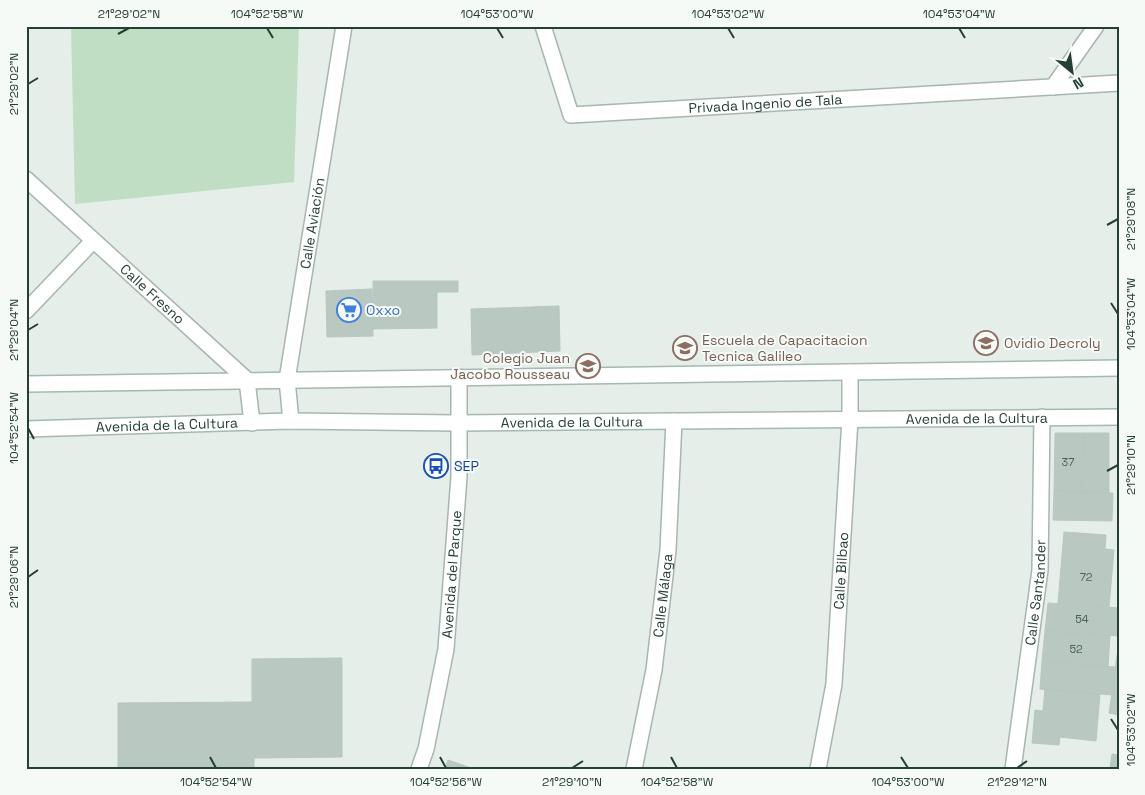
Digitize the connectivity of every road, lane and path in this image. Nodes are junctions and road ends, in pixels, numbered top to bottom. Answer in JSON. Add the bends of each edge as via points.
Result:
{"nodes":[{"id":1,"x":344,"y":26,"type":"edge"},
{"id":2,"x":544,"y":26,"type":"edge"},
{"id":3,"x":1096,"y":26,"type":"edge"},
{"id":4,"x":1119,"y":83,"type":"edge"},
{"id":5,"x":1052,"y":87,"type":"junction"},
{"id":6,"x":26,"y":179,"type":"edge"},
{"id":7,"x":94,"y":240,"type":"junction"},
{"id":8,"x":26,"y":311,"type":"edge"},
{"id":9,"x":1119,"y":368,"type":"edge"},
{"id":10,"x":850,"y":372,"type":"junction"},
{"id":11,"x":459,"y":377,"type":"junction"},
{"id":12,"x":247,"y":380,"type":"junction"},
{"id":13,"x":287,"y":380,"type":"junction"},
{"id":14,"x":26,"y":384,"type":"edge"},
{"id":15,"x":1042,"y":417,"type":"junction"},
{"id":16,"x":1119,"y":417,"type":"edge"},
{"id":17,"x":850,"y":419,"type":"junction"},
{"id":18,"x":291,"y":421,"type":"junction"},
{"id":19,"x":674,"y":421,"type":"junction"},
{"id":20,"x":252,"y":423,"type":"junction"},
{"id":21,"x":458,"y":423,"type":"junction"},
{"id":22,"x":26,"y":429,"type":"edge"},
{"id":23,"x":419,"y":769,"type":"edge"},
{"id":24,"x":634,"y":769,"type":"edge"},
{"id":25,"x":818,"y":769,"type":"edge"},
{"id":26,"x":1013,"y":769,"type":"edge"}],
"edges":[{"from":1,"to":13,"type":"street","name":"Calle Aviación"},
{"from":2,"to":5,"type":"street","name":"Privada Ingenio de Tala","via":[[571,115]]},
{"from":3,"to":5,"type":"street"},
{"from":4,"to":5,"type":"street","name":"Privada Ingenio de Tala"},
{"from":6,"to":7,"type":"street","name":"Calle Fresno"},
{"from":7,"to":8,"type":"street"},
{"from":7,"to":12,"type":"street","name":"Calle Fresno"},
{"from":9,"to":10,"type":"street"},
{"from":10,"to":11,"type":"street"},
{"from":10,"to":17,"type":"street","name":"Calle Bilbao"},
{"from":11,"to":13,"type":"street"},
{"from":11,"to":21,"type":"street","name":"Avenida del Parque"},
{"from":12,"to":13,"type":"street"},
{"from":12,"to":14,"type":"street"},
{"from":12,"to":20,"type":"street"},
{"from":13,"to":18,"type":"street","name":"Calle Aviación"},
{"from":15,"to":16,"type":"street","name":"Avenida de la Cultura"},
{"from":15,"to":17,"type":"street","name":"Avenida de la Cultura"},
{"from":15,"to":26,"type":"street","name":"Calle Santander","via":[[1040,570]]},
{"from":17,"to":19,"type":"street","name":"Avenida de la Cultura"},
{"from":17,"to":25,"type":"street","name":"Calle Bilbao","via":[[834,684]]},
{"from":18,"to":20,"type":"street","name":"Avenida de la Cultura"},
{"from":18,"to":21,"type":"street","name":"Avenida de la Cultura"},
{"from":19,"to":21,"type":"street","name":"Avenida de la Cultura"},
{"from":19,"to":24,"type":"street","name":"Calle Málaga","via":[[668,550],[654,670]]},
{"from":20,"to":22,"type":"street","name":"Avenida de la Cultura"},
{"from":21,"to":23,"type":"street","name":"Avenida del Parque","via":[[459,477],[446,649]]}]}
